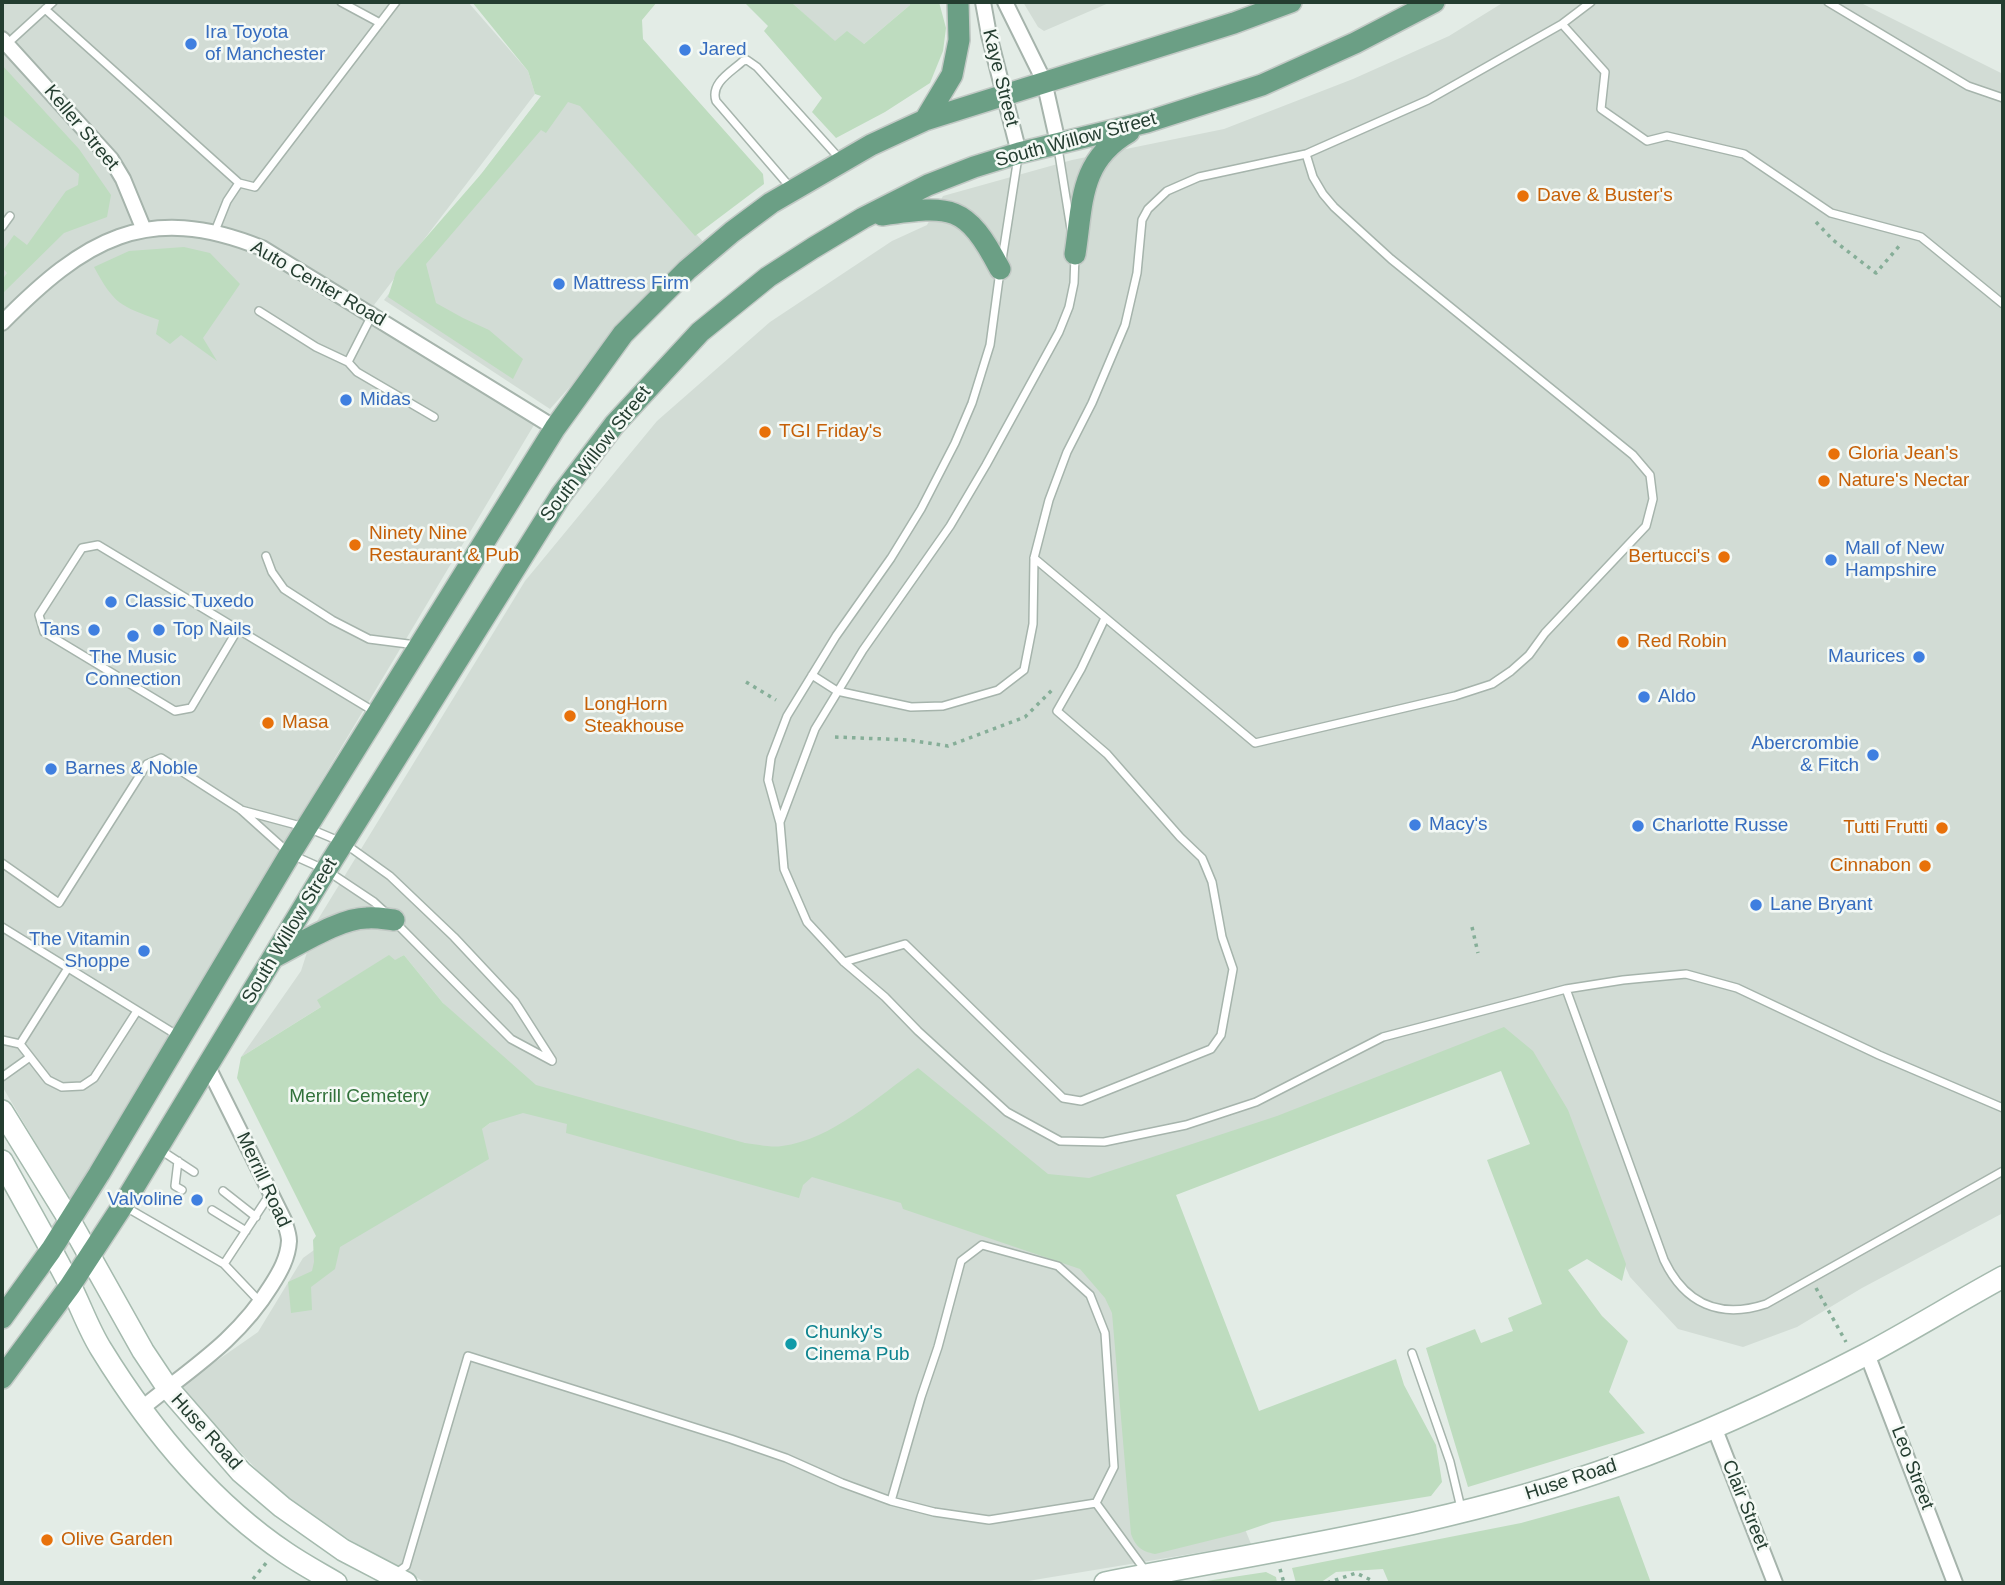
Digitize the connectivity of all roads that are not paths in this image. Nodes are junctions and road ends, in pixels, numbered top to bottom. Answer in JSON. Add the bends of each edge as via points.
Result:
{"nodes":[{"id":1,"x":53,"y":2,"type":"edge"},
{"id":2,"x":341,"y":2,"type":"edge"},
{"id":3,"x":396,"y":2,"type":"edge"},
{"id":4,"x":958,"y":2,"type":"edge"},
{"id":5,"x":983,"y":2,"type":"edge"},
{"id":6,"x":1005,"y":2,"type":"edge"},
{"id":7,"x":1291,"y":2,"type":"edge"},
{"id":8,"x":1434,"y":2,"type":"edge"},
{"id":9,"x":1591,"y":2,"type":"edge"},
{"id":10,"x":1828,"y":2,"type":"edge"},
{"id":11,"x":45,"y":9,"type":"junction"},
{"id":12,"x":380,"y":23,"type":"junction"},
{"id":13,"x":1562,"y":24,"type":"junction"},
{"id":14,"x":4,"y":41,"type":"edge"},
{"id":15,"x":1044,"y":81,"type":"junction"},
{"id":16,"x":1005,"y":94,"type":"junction"},
{"id":17,"x":2003,"y":98,"type":"edge"},
{"id":18,"x":925,"y":120,"type":"junction"},
{"id":19,"x":1147,"y":122,"type":"junction"},
{"id":20,"x":1058,"y":143,"type":"junction"},
{"id":21,"x":1018,"y":153,"type":"junction"},
{"id":22,"x":1306,"y":155,"type":"junction"},
{"id":23,"x":842,"y":162,"type":"junction"},
{"id":24,"x":239,"y":183,"type":"junction"},
{"id":25,"x":793,"y":190,"type":"junction"},
{"id":26,"x":10,"y":216,"type":"dead end"},
{"id":27,"x":863,"y":218,"type":"junction"},
{"id":28,"x":2,"y":227,"type":"edge"},
{"id":29,"x":144,"y":229,"type":"junction"},
{"id":30,"x":215,"y":231,"type":"junction"},
{"id":31,"x":1075,"y":254,"type":"junction"},
{"id":32,"x":1000,"y":269,"type":"junction"},
{"id":33,"x":2003,"y":304,"type":"edge"},
{"id":34,"x":259,"y":311,"type":"dead end"},
{"id":35,"x":372,"y":315,"type":"junction"},
{"id":36,"x":2,"y":323,"type":"edge"},
{"id":37,"x":348,"y":362,"type":"junction"},
{"id":38,"x":434,"y":417,"type":"dead end"},
{"id":39,"x":555,"y":428,"type":"junction"},
{"id":40,"x":266,"y":556,"type":"dead end"},
{"id":41,"x":1034,"y":558,"type":"junction"},
{"id":42,"x":1105,"y":618,"type":"junction"},
{"id":43,"x":239,"y":629,"type":"junction"},
{"id":44,"x":420,"y":646,"type":"junction"},
{"id":45,"x":812,"y":676,"type":"junction"},
{"id":46,"x":837,"y":691,"type":"junction"},
{"id":47,"x":378,"y":714,"type":"junction"},
{"id":48,"x":240,"y":809,"type":"junction"},
{"id":49,"x":780,"y":823,"type":"junction"},
{"id":50,"x":308,"y":828,"type":"junction"},
{"id":51,"x":344,"y":843,"type":"junction"},
{"id":52,"x":290,"y":854,"type":"junction"},
{"id":53,"x":2,"y":863,"type":"edge"},
{"id":54,"x":326,"y":870,"type":"junction"},
{"id":55,"x":394,"y":920,"type":"junction"},
{"id":56,"x":2,"y":928,"type":"edge"},
{"id":57,"x":276,"y":956,"type":"junction"},
{"id":58,"x":844,"y":962,"type":"junction"},
{"id":59,"x":68,"y":968,"type":"junction"},
{"id":60,"x":1566,"y":989,"type":"junction"},
{"id":61,"x":138,"y":1011,"type":"junction"},
{"id":62,"x":180,"y":1037,"type":"junction"},
{"id":63,"x":2,"y":1040,"type":"edge"},
{"id":64,"x":20,"y":1044,"type":"junction"},
{"id":65,"x":30,"y":1057,"type":"junction"},
{"id":66,"x":207,"y":1065,"type":"junction"},
{"id":67,"x":2,"y":1077,"type":"edge"},
{"id":68,"x":2003,"y":1108,"type":"edge"},
{"id":69,"x":2,"y":1111,"type":"edge"},
{"id":70,"x":157,"y":1147,"type":"junction"},
{"id":71,"x":2,"y":1161,"type":"edge"},
{"id":72,"x":178,"y":1161,"type":"junction"},
{"id":73,"x":2003,"y":1171,"type":"edge"},
{"id":74,"x":194,"y":1172,"type":"dead end"},
{"id":75,"x":182,"y":1191,"type":"dead end"},
{"id":76,"x":223,"y":1191,"type":"dead end"},
{"id":77,"x":271,"y":1193,"type":"junction"},
{"id":78,"x":123,"y":1205,"type":"junction"},
{"id":79,"x":212,"y":1210,"type":"dead end"},
{"id":80,"x":256,"y":1217,"type":"junction"},
{"id":81,"x":70,"y":1221,"type":"junction"},
{"id":82,"x":246,"y":1231,"type":"junction"},
{"id":83,"x":51,"y":1250,"type":"junction"},
{"id":84,"x":91,"y":1256,"type":"junction"},
{"id":85,"x":224,"y":1264,"type":"junction"},
{"id":86,"x":2003,"y":1277,"type":"edge"},
{"id":87,"x":70,"y":1286,"type":"junction"},
{"id":88,"x":261,"y":1303,"type":"junction"},
{"id":89,"x":2,"y":1318,"type":"edge"},
{"id":90,"x":1857,"y":1349,"type":"junction"},
{"id":91,"x":1412,"y":1353,"type":"dead end"},
{"id":92,"x":2,"y":1378,"type":"edge"},
{"id":93,"x":167,"y":1388,"type":"junction"},
{"id":94,"x":141,"y":1409,"type":"junction"},
{"id":95,"x":1714,"y":1427,"type":"junction"},
{"id":96,"x":891,"y":1501,"type":"junction"},
{"id":97,"x":1096,"y":1503,"type":"junction"},
{"id":98,"x":1462,"y":1512,"type":"junction"},
{"id":99,"x":1148,"y":1575,"type":"junction"},
{"id":100,"x":399,"y":1577,"type":"edge"},
{"id":101,"x":336,"y":1583,"type":"edge"},
{"id":102,"x":413,"y":1583,"type":"edge"},
{"id":103,"x":1105,"y":1583,"type":"edge"},
{"id":104,"x":1775,"y":1583,"type":"edge"},
{"id":105,"x":1955,"y":1583,"type":"edge"}],
"edges":[{"from":1,"to":11,"type":"lane"},
{"from":2,"to":12,"type":"lane"},
{"from":3,"to":12,"type":"lane"},
{"from":4,"to":18,"type":"main road","via":[[959,40],[953,75]]},
{"from":5,"to":16,"type":"street","name":"Kaye Street"},
{"from":6,"to":15,"type":"street","name":"Kaye Street"},
{"from":7,"to":15,"type":"main road","name":"South Willow Street"},
{"from":8,"to":19,"type":"main road","name":"South Willow Street","via":[[1262,85]]},
{"from":9,"to":13,"type":"lane"},
{"from":10,"to":17,"type":"lane","via":[[1968,86]]},
{"from":11,"to":14,"type":"lane"},
{"from":11,"to":24,"type":"lane"},
{"from":12,"to":24,"type":"lane","via":[[255,187]]},
{"from":13,"to":22,"type":"lane","via":[[1428,100]]},
{"from":13,"to":33,"type":"lane","via":[[1605,72],[1601,109],[1647,141],[1667,136],[1744,154],[1831,214],[1921,237]]},
{"from":14,"to":29,"type":"street","name":"Keller Street","via":[[111,159]]},
{"from":15,"to":16,"type":"main road","name":"South Willow Street"},
{"from":15,"to":20,"type":"street","name":"Kaye Street"},
{"from":16,"to":18,"type":"main road","name":"South Willow Street"},
{"from":16,"to":21,"type":"street","name":"Kaye Street"},
{"from":18,"to":23,"type":"main road","name":"South Willow Street"},
{"from":19,"to":20,"type":"main road","name":"South Willow Street"},
{"from":19,"to":31,"type":"main road","via":[[1111,142],[1097,158],[1086,185]]},
{"from":20,"to":21,"type":"main road","name":"South Willow Street"},
{"from":20,"to":31,"type":"lane"},
{"from":21,"to":27,"type":"main road","name":"South Willow Street","via":[[928,185]]},
{"from":21,"to":32,"type":"lane"},
{"from":22,"to":41,"type":"lane","via":[[1199,177],[1167,191],[1148,209],[1142,220],[1137,273],[1125,325],[1067,452]]},
{"from":22,"to":42,"type":"lane","via":[[1323,194],[1334,207],[1391,259],[1633,455],[1650,475],[1653,499],[1646,526],[1529,656],[1492,684],[1255,743]]},
{"from":23,"to":25,"type":"main road","name":"South Willow Street"},
{"from":23,"to":25,"type":"lane","via":[[757,67],[743,61],[716,85],[716,101]]},
{"from":24,"to":30,"type":"lane"},
{"from":25,"to":39,"type":"main road","name":"South Willow Street","via":[[732,233],[658,299],[623,334]]},
{"from":26,"to":28,"type":"lane"},
{"from":27,"to":32,"type":"main road","via":[[923,209],[953,213],[977,229]]},
{"from":27,"to":51,"type":"main road","name":"South Willow Street","via":[[731,305],[668,364],[614,425],[533,537]]},
{"from":29,"to":30,"type":"street","name":"Auto Center Road"},
{"from":29,"to":36,"type":"street","name":"Auto Center Road","via":[[73,259]]},
{"from":30,"to":35,"type":"street","name":"Auto Center Road","via":[[262,248]]},
{"from":31,"to":46,"type":"lane","via":[[1074,283],[1059,332],[950,526]]},
{"from":32,"to":45,"type":"lane","via":[[989,345],[955,443],[909,528]]},
{"from":34,"to":37,"type":"lane"},
{"from":35,"to":37,"type":"lane"},
{"from":35,"to":39,"type":"street","name":"Auto Center Road"},
{"from":37,"to":38,"type":"lane","via":[[357,372]]},
{"from":39,"to":44,"type":"main road","name":"South Willow Street"},
{"from":40,"to":44,"type":"lane","via":[[284,589],[332,620],[369,639]]},
{"from":41,"to":42,"type":"lane"},
{"from":41,"to":46,"type":"lane","via":[[1033,624],[1024,670],[998,690],[953,704],[911,707]]},
{"from":42,"to":58,"type":"lane","via":[[1057,712],[1107,754],[1205,865],[1233,969],[1221,1035],[1211,1049],[1081,1101],[1063,1098],[905,944]]},
{"from":43,"to":43,"type":"lane","via":[[98,545],[82,548],[39,615],[44,632],[175,711],[191,708]]},
{"from":43,"to":47,"type":"lane"},
{"from":44,"to":47,"type":"main road","name":"South Willow Street"},
{"from":45,"to":46,"type":"lane"},
{"from":45,"to":49,"type":"lane","via":[[787,716],[771,758],[768,780]]},
{"from":46,"to":49,"type":"lane","via":[[815,729]]},
{"from":47,"to":50,"type":"main road","name":"South Willow Street"},
{"from":48,"to":50,"type":"lane"},
{"from":48,"to":52,"type":"lane"},
{"from":48,"to":53,"type":"lane","via":[[161,758],[147,764],[60,903]]},
{"from":49,"to":58,"type":"lane","via":[[783,869],[807,922]]},
{"from":50,"to":51,"type":"lane"},
{"from":50,"to":52,"type":"main road","name":"South Willow Street"},
{"from":51,"to":54,"type":"main road","name":"South Willow Street"},
{"from":51,"to":55,"type":"lane","via":[[410,893],[454,937],[515,1002],[552,1061],[511,1039]]},
{"from":52,"to":54,"type":"lane"},
{"from":52,"to":62,"type":"main road","name":"South Willow Street"},
{"from":54,"to":55,"type":"lane"},
{"from":54,"to":57,"type":"main road","name":"South Willow Street"},
{"from":55,"to":57,"type":"main road","via":[[364,917]]},
{"from":56,"to":59,"type":"lane"},
{"from":57,"to":66,"type":"main road","name":"South Willow Street"},
{"from":58,"to":60,"type":"lane","via":[[1007,1112],[1060,1141],[1104,1142],[1186,1125],[1256,1102],[1383,1037]]},
{"from":59,"to":61,"type":"lane"},
{"from":59,"to":64,"type":"lane"},
{"from":60,"to":68,"type":"lane","via":[[1686,974],[1727,985]]},
{"from":60,"to":73,"type":"lane","via":[[1664,1260],[1679,1287],[1707,1305],[1741,1310],[1766,1304]]},
{"from":61,"to":62,"type":"lane"},
{"from":61,"to":65,"type":"lane","via":[[94,1078],[82,1086],[62,1087],[48,1080]]},
{"from":62,"to":81,"type":"main road","name":"South Willow Street"},
{"from":63,"to":64,"type":"lane"},
{"from":64,"to":65,"type":"lane"},
{"from":65,"to":67,"type":"lane"},
{"from":66,"to":70,"type":"main road","name":"South Willow Street"},
{"from":66,"to":77,"type":"street","name":"Merrill Road"},
{"from":69,"to":81,"type":"street","name":"Huse Road"},
{"from":70,"to":72,"type":"lane"},
{"from":70,"to":78,"type":"main road","name":"South Willow Street"},
{"from":71,"to":83,"type":"street","name":"Huse Road"},
{"from":72,"to":74,"type":"lane"},
{"from":72,"to":75,"type":"lane","via":[[175,1186]]},
{"from":76,"to":80,"type":"lane"},
{"from":77,"to":80,"type":"lane"},
{"from":77,"to":88,"type":"street","name":"Merrill Road","via":[[289,1238],[287,1257]]},
{"from":78,"to":84,"type":"main road","name":"South Willow Street"},
{"from":78,"to":85,"type":"lane"},
{"from":79,"to":82,"type":"lane"},
{"from":80,"to":82,"type":"lane"},
{"from":81,"to":83,"type":"main road","name":"South Willow Street"},
{"from":81,"to":84,"type":"street","name":"Huse Road"},
{"from":82,"to":85,"type":"lane"},
{"from":83,"to":87,"type":"street","name":"Huse Road"},
{"from":83,"to":89,"type":"main road","name":"South Willow Street"},
{"from":84,"to":87,"type":"main road","name":"South Willow Street"},
{"from":84,"to":93,"type":"street","name":"Huse Road"},
{"from":85,"to":88,"type":"lane"},
{"from":86,"to":90,"type":"street","name":"Huse Road"},
{"from":87,"to":92,"type":"main road","name":"South Willow Street"},
{"from":87,"to":94,"type":"street","name":"Huse Road","via":[[99,1346]]},
{"from":88,"to":93,"type":"street","name":"Merrill Road","via":[[229,1340]]},
{"from":90,"to":95,"type":"street","name":"Huse Road"},
{"from":90,"to":105,"type":"street","name":"Leo Street"},
{"from":91,"to":98,"type":"lane","via":[[1450,1462]]},
{"from":93,"to":94,"type":"street","name":"Merrill Road"},
{"from":93,"to":100,"type":"street","name":"Huse Road","via":[[241,1472],[282,1507],[343,1550]]},
{"from":94,"to":101,"type":"street","name":"Huse Road","via":[[226,1504],[285,1553]]},
{"from":95,"to":98,"type":"street","name":"Huse Road","via":[[1617,1466]]},
{"from":95,"to":104,"type":"street","name":"Clair Street"},
{"from":96,"to":97,"type":"lane","via":[[989,1520]]},
{"from":96,"to":97,"type":"lane","via":[[961,1261],[982,1245],[1058,1266],[1090,1296],[1105,1333],[1114,1467]]},
{"from":96,"to":100,"type":"lane","via":[[731,1439],[468,1356]]},
{"from":97,"to":99,"type":"lane"},
{"from":98,"to":99,"type":"street","name":"Huse Road"},
{"from":99,"to":103,"type":"street","name":"Huse Road"},
{"from":100,"to":102,"type":"lane"}]}
